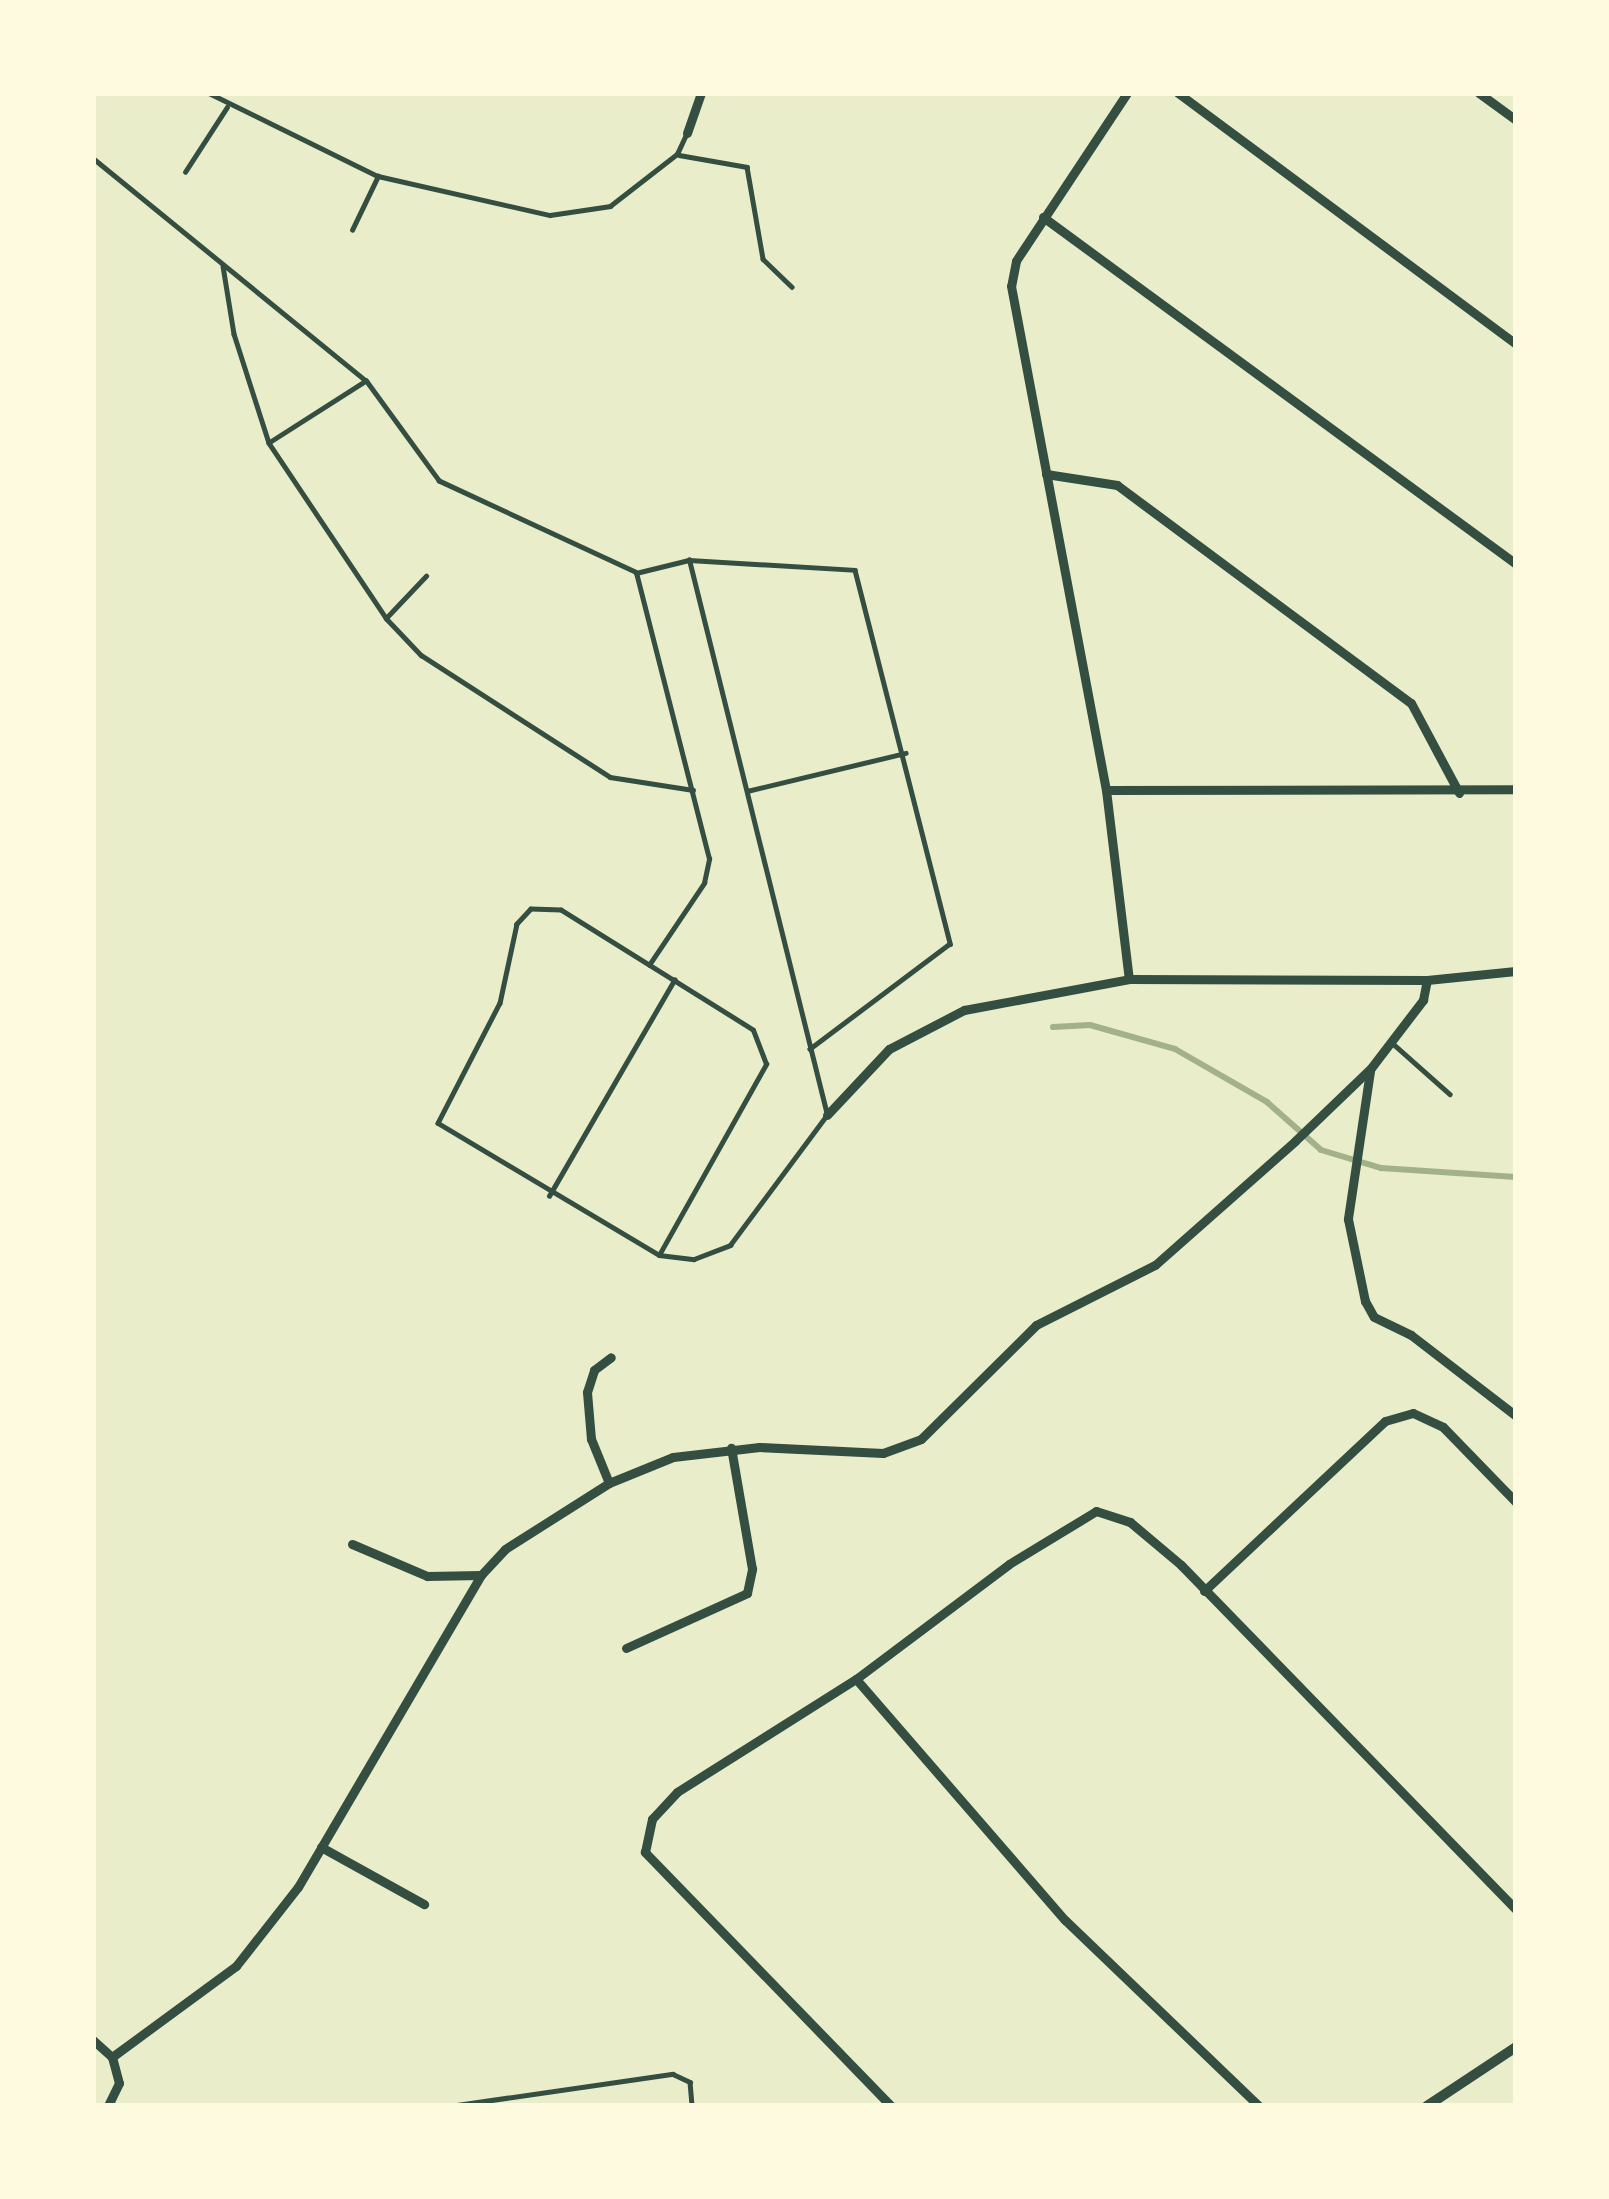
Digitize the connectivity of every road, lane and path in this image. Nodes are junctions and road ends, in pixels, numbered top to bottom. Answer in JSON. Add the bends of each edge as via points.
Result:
{"nodes":[{"id":1,"x":209,"y":93,"type":"edge"},
{"id":2,"x":701,"y":93,"type":"edge"},
{"id":3,"x":1126,"y":93,"type":"edge"},
{"id":4,"x":1178,"y":93,"type":"edge"},
{"id":5,"x":1479,"y":93,"type":"edge"},
{"id":6,"x":227,"y":107,"type":"junction"},
{"id":7,"x":1516,"y":120,"type":"edge"},
{"id":8,"x":688,"y":133,"type":"joint"},
{"id":9,"x":677,"y":154,"type":"junction"},
{"id":10,"x":93,"y":158,"type":"edge"},
{"id":11,"x":185,"y":172,"type":"dead end"},
{"id":12,"x":378,"y":176,"type":"junction"},
{"id":13,"x":1043,"y":217,"type":"junction"},
{"id":14,"x":352,"y":230,"type":"dead end"},
{"id":15,"x":223,"y":266,"type":"junction"},
{"id":16,"x":792,"y":287,"type":"dead end"},
{"id":17,"x":1516,"y":344,"type":"edge"},
{"id":18,"x":366,"y":381,"type":"junction"},
{"id":19,"x":269,"y":443,"type":"junction"},
{"id":20,"x":1046,"y":474,"type":"junction"},
{"id":21,"x":689,"y":560,"type":"junction"},
{"id":22,"x":1516,"y":564,"type":"edge"},
{"id":23,"x":636,"y":573,"type":"junction"},
{"id":24,"x":426,"y":576,"type":"dead end"},
{"id":25,"x":386,"y":618,"type":"junction"},
{"id":26,"x":904,"y":753,"type":"junction"},
{"id":27,"x":1516,"y":789,"type":"edge"},
{"id":28,"x":693,"y":790,"type":"junction"},
{"id":29,"x":1106,"y":790,"type":"junction"},
{"id":30,"x":747,"y":791,"type":"junction"},
{"id":31,"x":1459,"y":794,"type":"junction"},
{"id":32,"x":650,"y":965,"type":"junction"},
{"id":33,"x":1516,"y":970,"type":"edge"},
{"id":34,"x":1130,"y":979,"type":"junction"},
{"id":35,"x":674,"y":980,"type":"junction"},
{"id":36,"x":1427,"y":980,"type":"junction"},
{"id":37,"x":1390,"y":1041,"type":"junction"},
{"id":38,"x":810,"y":1049,"type":"junction"},
{"id":39,"x":1371,"y":1068,"type":"junction"},
{"id":40,"x":1450,"y":1094,"type":"dead end"},
{"id":41,"x":827,"y":1115,"type":"junction"},
{"id":42,"x":549,"y":1196,"type":"junction"},
{"id":43,"x":658,"y":1255,"type":"junction"},
{"id":44,"x":611,"y":1357,"type":"dead end"},
{"id":45,"x":1516,"y":1416,"type":"edge"},
{"id":46,"x":731,"y":1448,"type":"junction"},
{"id":47,"x":609,"y":1483,"type":"junction"},
{"id":48,"x":1516,"y":1502,"type":"edge"},
{"id":49,"x":352,"y":1544,"type":"dead end"},
{"id":50,"x":481,"y":1575,"type":"junction"},
{"id":51,"x":1204,"y":1592,"type":"junction"},
{"id":52,"x":626,"y":1648,"type":"dead end"},
{"id":53,"x":856,"y":1679,"type":"junction"},
{"id":54,"x":321,"y":1846,"type":"junction"},
{"id":55,"x":424,"y":1904,"type":"dead end"},
{"id":56,"x":1516,"y":1910,"type":"edge"},
{"id":57,"x":93,"y":2040,"type":"edge"},
{"id":58,"x":1516,"y":2047,"type":"edge"},
{"id":59,"x":112,"y":2057,"type":"junction"},
{"id":60,"x":108,"y":2106,"type":"edge"},
{"id":61,"x":450,"y":2106,"type":"edge"},
{"id":62,"x":692,"y":2106,"type":"edge"},
{"id":63,"x":891,"y":2106,"type":"edge"},
{"id":64,"x":1259,"y":2106,"type":"edge"},
{"id":65,"x":1427,"y":2106,"type":"edge"}],
"edges":[{"from":1,"to":6,"type":"lane"},
{"from":2,"to":8,"type":"street"},
{"from":3,"to":13,"type":"street"},
{"from":4,"to":17,"type":"street"},
{"from":5,"to":7,"type":"street"},
{"from":6,"to":11,"type":"lane"},
{"from":6,"to":12,"type":"lane"},
{"from":8,"to":9,"type":"lane"},
{"from":9,"to":12,"type":"lane","via":[[610,206],[550,215]]},
{"from":9,"to":16,"type":"lane","via":[[748,167],[764,259]]},
{"from":10,"to":15,"type":"lane"},
{"from":12,"to":14,"type":"lane"},
{"from":13,"to":20,"type":"street","via":[[1011,286]]},
{"from":13,"to":22,"type":"street"},
{"from":15,"to":18,"type":"lane"},
{"from":15,"to":19,"type":"lane","via":[[234,334]]},
{"from":18,"to":19,"type":"lane"},
{"from":18,"to":23,"type":"lane","via":[[440,481]]},
{"from":19,"to":25,"type":"lane"},
{"from":20,"to":29,"type":"street"},
{"from":20,"to":31,"type":"street","via":[[1117,484],[1411,703]]},
{"from":21,"to":23,"type":"lane"},
{"from":21,"to":26,"type":"lane","via":[[860,574]]},
{"from":21,"to":30,"type":"lane"},
{"from":23,"to":28,"type":"lane"},
{"from":24,"to":25,"type":"lane"},
{"from":25,"to":28,"type":"lane","via":[[421,655],[610,777]]},
{"from":26,"to":30,"type":"lane"},
{"from":26,"to":38,"type":"lane","via":[[950,944]]},
{"from":27,"to":31,"type":"street"},
{"from":28,"to":32,"type":"lane","via":[[708,871]]},
{"from":29,"to":31,"type":"street"},
{"from":29,"to":34,"type":"street"},
{"from":30,"to":38,"type":"lane"},
{"from":32,"to":35,"type":"lane"},
{"from":32,"to":42,"type":"lane","via":[[551,906],[531,909],[518,925],[499,1007],[438,1123]]},
{"from":33,"to":36,"type":"street"},
{"from":34,"to":36,"type":"street"},
{"from":34,"to":41,"type":"street","via":[[964,1010],[889,1049]]},
{"from":35,"to":42,"type":"lane"},
{"from":35,"to":43,"type":"lane","via":[[753,1030],[766,1064]]},
{"from":36,"to":37,"type":"street","via":[[1424,1000]]},
{"from":37,"to":39,"type":"street"},
{"from":37,"to":40,"type":"lane"},
{"from":38,"to":41,"type":"lane"},
{"from":39,"to":45,"type":"street","via":[[1348,1220],[1374,1317],[1411,1335]]},
{"from":39,"to":46,"type":"street","via":[[1155,1265],[1036,1325],[921,1439],[883,1453]]},
{"from":41,"to":43,"type":"lane","via":[[730,1245],[694,1259]]},
{"from":42,"to":43,"type":"lane"},
{"from":44,"to":47,"type":"street","via":[[587,1392],[591,1438]]},
{"from":46,"to":47,"type":"street","via":[[674,1457]]},
{"from":46,"to":52,"type":"street","via":[[752,1569],[747,1593]]},
{"from":47,"to":50,"type":"street","via":[[505,1549]]},
{"from":48,"to":51,"type":"street","via":[[1443,1427],[1413,1413],[1385,1421]]},
{"from":49,"to":50,"type":"street","via":[[427,1576]]},
{"from":50,"to":54,"type":"street"},
{"from":51,"to":53,"type":"street","via":[[1130,1522],[1096,1511],[1009,1564]]},
{"from":51,"to":56,"type":"street"},
{"from":53,"to":63,"type":"street","via":[[677,1792],[652,1819],[645,1852]]},
{"from":53,"to":64,"type":"street","via":[[1065,1920]]},
{"from":54,"to":55,"type":"street"},
{"from":54,"to":59,"type":"street","via":[[236,1966]]},
{"from":57,"to":59,"type":"street"},
{"from":58,"to":65,"type":"street"},
{"from":59,"to":60,"type":"street","via":[[119,2084]]},
{"from":61,"to":62,"type":"lane","via":[[673,2074],[690,2082]]}]}
